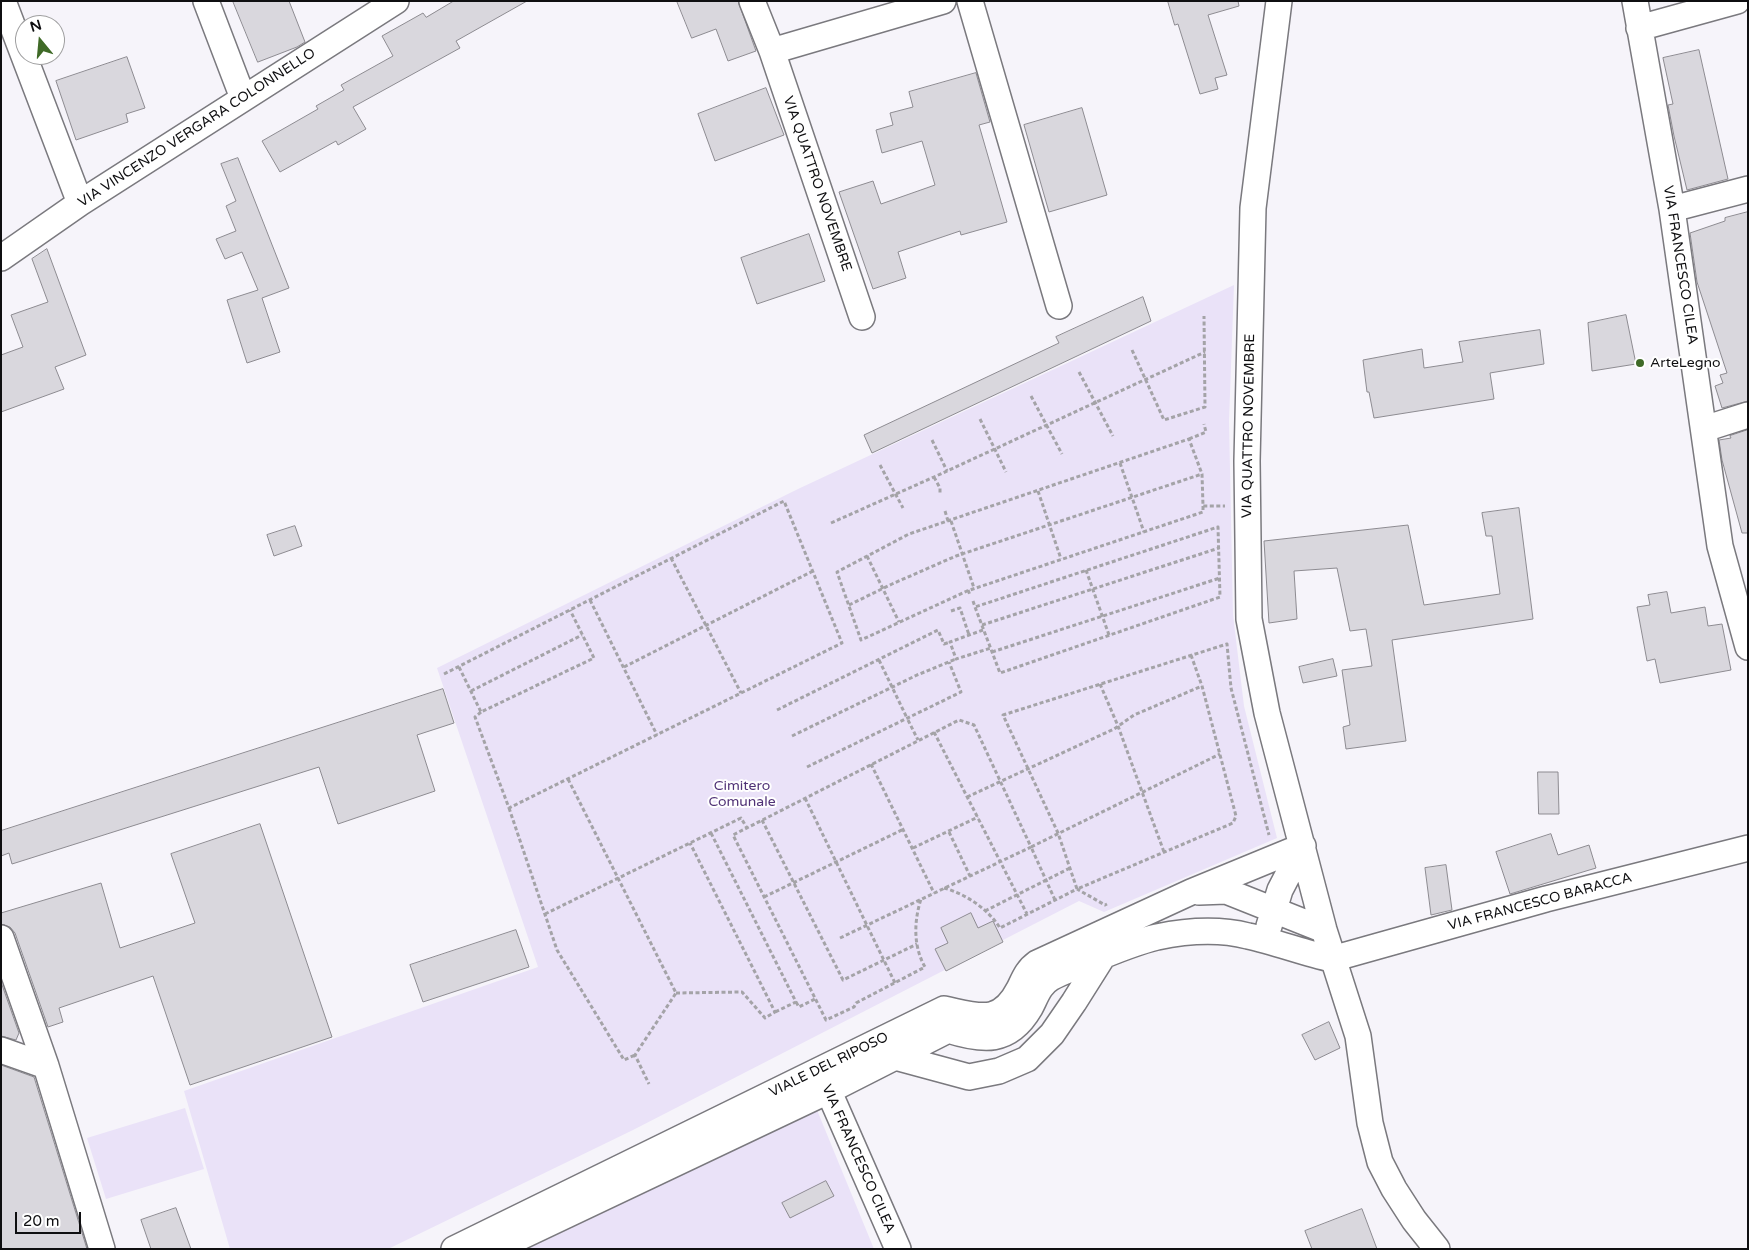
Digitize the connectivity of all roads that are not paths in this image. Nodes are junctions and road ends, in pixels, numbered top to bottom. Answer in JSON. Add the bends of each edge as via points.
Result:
{"nodes":[{"id":1,"x":3,"y":1,"type":"edge"},
{"id":2,"x":206,"y":1,"type":"edge"},
{"id":3,"x":396,"y":1,"type":"edge"},
{"id":4,"x":752,"y":1,"type":"edge"},
{"id":5,"x":943,"y":1,"type":"edge"},
{"id":6,"x":970,"y":1,"type":"edge"},
{"id":7,"x":1279,"y":1,"type":"edge"},
{"id":8,"x":1635,"y":1,"type":"edge"},
{"id":9,"x":1738,"y":1,"type":"edge"},
{"id":10,"x":1639,"y":28,"type":"junction"},
{"id":11,"x":772,"y":51,"type":"junction"},
{"id":12,"x":243,"y":98,"type":"junction"},
{"id":13,"x":1748,"y":189,"type":"edge"},
{"id":14,"x":80,"y":204,"type":"junction"},
{"id":15,"x":1672,"y":209,"type":"junction"},
{"id":16,"x":1,"y":258,"type":"edge"},
{"id":17,"x":1059,"y":306,"type":"dead end"},
{"id":18,"x":862,"y":317,"type":"dead end"},
{"id":19,"x":1748,"y":415,"type":"edge"},
{"id":20,"x":1704,"y":429,"type":"junction"},
{"id":21,"x":1748,"y":647,"type":"edge"},
{"id":22,"x":1303,"y":846,"type":"junction"},
{"id":23,"x":1748,"y":848,"type":"edge"},
{"id":24,"x":1191,"y":892,"type":"junction"},
{"id":25,"x":1246,"y":899,"type":"junction"},
{"id":26,"x":1273,"y":910,"type":"junction"},
{"id":27,"x":1324,"y":930,"type":"junction"},
{"id":28,"x":1230,"y":933,"type":"junction"},
{"id":29,"x":1,"y":938,"type":"edge"},
{"id":30,"x":1269,"y":942,"type":"junction"},
{"id":31,"x":1103,"y":956,"type":"junction"},
{"id":32,"x":1332,"y":959,"type":"junction"},
{"id":33,"x":1,"y":1050,"type":"edge"},
{"id":34,"x":895,"y":1057,"type":"junction"},
{"id":35,"x":46,"y":1066,"type":"junction"},
{"id":36,"x":823,"y":1080,"type":"junction"},
{"id":37,"x":102,"y":1249,"type":"edge"},
{"id":38,"x":454,"y":1249,"type":"edge"},
{"id":39,"x":495,"y":1249,"type":"edge"},
{"id":40,"x":898,"y":1249,"type":"edge"},
{"id":41,"x":1437,"y":1249,"type":"edge"}],
"edges":[{"from":1,"to":14,"type":"street"},
{"from":2,"to":12,"type":"street"},
{"from":3,"to":12,"type":"street","name":"VIA VINCENZO VERGARA COLONNELLO"},
{"from":4,"to":11,"type":"street","name":"VIA QUATTRO NOVEMBRE"},
{"from":5,"to":11,"type":"street"},
{"from":6,"to":17,"type":"street"},
{"from":7,"to":22,"type":"street","name":"VIA QUATTRO NOVEMBRE","via":[[1253,208],[1247,461],[1249,619],[1267,713]]},
{"from":8,"to":10,"type":"street","name":"VIA FRANCESCO CILEA"},
{"from":9,"to":10,"type":"street"},
{"from":10,"to":15,"type":"street","name":"VIA FRANCESCO CILEA"},
{"from":11,"to":18,"type":"street","name":"VIA QUATTRO NOVEMBRE"},
{"from":12,"to":14,"type":"street","name":"VIA VINCENZO VERGARA COLONNELLO"},
{"from":13,"to":15,"type":"street"},
{"from":14,"to":16,"type":"street","name":"VIA VINCENZO VERGARA COLONNELLO"},
{"from":15,"to":20,"type":"street","name":"VIA FRANCESCO CILEA"},
{"from":19,"to":20,"type":"street"},
{"from":20,"to":21,"type":"street","name":"VIA FRANCESCO CILEA","via":[[1720,546]]},
{"from":22,"to":24,"type":"street","name":"VIALE DEL RIPOSO"},
{"from":22,"to":26,"type":"street"},
{"from":22,"to":27,"type":"street","name":"VIA QUATTRO NOVEMBRE"},
{"from":23,"to":32,"type":"street","name":"VIA FRANCESCO BARACCA","via":[[1546,899]]},
{"from":24,"to":25,"type":"street","name":"VIALE DEL RIPOSO","via":[[1226,891]]},
{"from":24,"to":36,"type":"street","name":"VIALE DEL RIPOSO","via":[[1037,963],[1029,969],[1012,1002],[999,1012],[981,1017],[944,1009]]},
{"from":25,"to":26,"type":"street","name":"VIALE DEL RIPOSO"},
{"from":25,"to":28,"type":"street","name":"VIALE DEL RIPOSO","via":[[1255,909],[1254,922],[1247,930]]},
{"from":26,"to":27,"type":"street","name":"VIALE DEL RIPOSO"},
{"from":26,"to":30,"type":"street"},
{"from":27,"to":32,"type":"street"},
{"from":28,"to":30,"type":"street","name":"VIALE DEL RIPOSO"},
{"from":28,"to":31,"type":"street","name":"VIALE DEL RIPOSO","via":[[1211,931],[1158,937]]},
{"from":29,"to":35,"type":"street"},
{"from":30,"to":32,"type":"street","name":"VIALE DEL RIPOSO"},
{"from":31,"to":34,"type":"street","name":"VIALE DEL RIPOSO","via":[[1050,978],[1039,988],[1020,1023],[1008,1033],[972,1038],[948,1030]]},
{"from":31,"to":34,"type":"street","via":[[1052,1034],[1026,1059],[999,1071],[968,1076]]},
{"from":32,"to":41,"type":"street","via":[[1358,1036],[1370,1122],[1380,1162],[1414,1220]]},
{"from":33,"to":35,"type":"street"},
{"from":34,"to":36,"type":"street","name":"VIALE DEL RIPOSO"},
{"from":35,"to":37,"type":"street"},
{"from":36,"to":38,"type":"street","name":"VIALE DEL RIPOSO"},
{"from":36,"to":39,"type":"street","name":"VIALE DEL RIPOSO"},
{"from":36,"to":40,"type":"street","name":"VIA FRANCESCO CILEA"}]}
